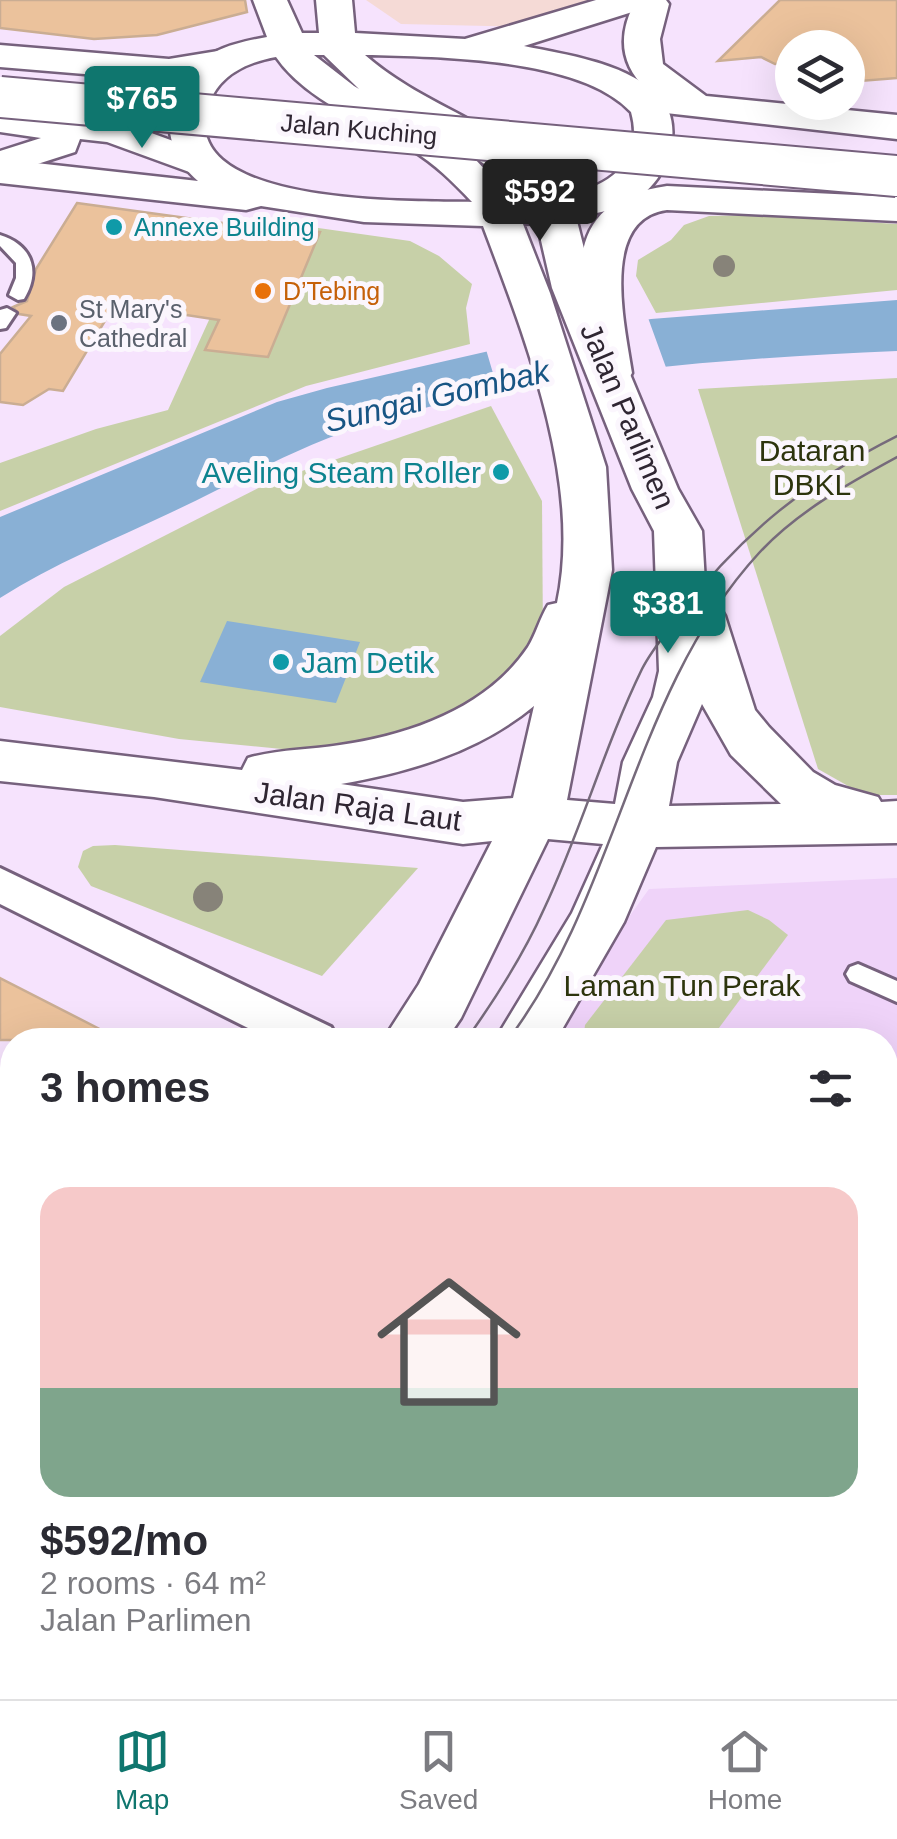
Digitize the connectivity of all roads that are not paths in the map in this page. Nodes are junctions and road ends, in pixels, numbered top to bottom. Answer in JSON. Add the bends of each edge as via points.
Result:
{"nodes":[{"id":1,"x":334,"y":0,"type":"edge"},
{"id":2,"x":269,"y":1,"type":"edge"},
{"id":3,"x":648,"y":2,"type":"edge"},
{"id":4,"x":353,"y":48,"type":"junction"},
{"id":5,"x":438,"y":50,"type":"junction"},
{"id":6,"x":266,"y":53,"type":"junction"},
{"id":7,"x":0,"y":56,"type":"edge"},
{"id":8,"x":0,"y":73,"type":"edge"},
{"id":9,"x":629,"y":92,"type":"junction"},
{"id":10,"x":0,"y":97,"type":"edge"},
{"id":11,"x":692,"y":103,"type":"junction"},
{"id":12,"x":775,"y":113,"type":"edge"},
{"id":13,"x":0,"y":120,"type":"edge"},
{"id":14,"x":830,"y":120,"type":"joint"},
{"id":15,"x":60,"y":126,"type":"junction"},
{"id":16,"x":897,"y":127,"type":"edge"},
{"id":17,"x":897,"y":152,"type":"edge"},
{"id":18,"x":203,"y":165,"type":"junction"},
{"id":19,"x":0,"y":167,"type":"edge"},
{"id":20,"x":897,"y":176,"type":"edge"},
{"id":21,"x":623,"y":190,"type":"junction"},
{"id":22,"x":804,"y":194,"type":"junction"},
{"id":23,"x":279,"y":200,"type":"junction"},
{"id":24,"x":897,"y":207,"type":"edge"},
{"id":25,"x":497,"y":208,"type":"junction"},
{"id":26,"x":560,"y":212,"type":"junction"},
{"id":27,"x":437,"y":213,"type":"junction"},
{"id":28,"x":0,"y":240,"type":"edge"},
{"id":29,"x":588,"y":287,"type":"junction"},
{"id":30,"x":529,"y":293,"type":"junction"},
{"id":31,"x":18,"y":295,"type":"dead end"},
{"id":32,"x":678,"y":531,"type":"junction"},
{"id":33,"x":588,"y":570,"type":"junction"},
{"id":34,"x":0,"y":760,"type":"edge"},
{"id":35,"x":154,"y":777,"type":"junction"},
{"id":36,"x":534,"y":817,"type":"junction"},
{"id":37,"x":897,"y":821,"type":"edge"},
{"id":38,"x":638,"y":828,"type":"junction"},
{"id":39,"x":0,"y":885,"type":"edge"},
{"id":40,"x":858,"y":974,"type":"dead end"},
{"id":41,"x":897,"y":992,"type":"edge"},
{"id":42,"x":291,"y":1028,"type":"edge"},
{"id":43,"x":422,"y":1028,"type":"edge"},
{"id":44,"x":532,"y":1028,"type":"edge"}],
"edges":[{"from":1,"to":4,"type":"main road","via":[[356,31]]},
{"from":2,"to":6,"type":"main road"},
{"from":3,"to":5,"type":"main road","via":[[513,38]]},
{"from":3,"to":9,"type":"main road","via":[[606,33],[601,59]]},
{"from":3,"to":11,"type":"main road","via":[[639,54],[652,77]]},
{"from":4,"to":5,"type":"main road"},
{"from":4,"to":6,"type":"main road"},
{"from":4,"to":26,"type":"main road","bridge":true,"via":[[383,90],[488,146]]},
{"from":5,"to":9,"type":"main road","via":[[544,62]]},
{"from":6,"to":7,"type":"main road","via":[[169,70]]},
{"from":6,"to":18,"type":"main road","via":[[200,83],[187,109],[184,137]]},
{"from":6,"to":25,"type":"main road","name":"Jalan Parlimen","bridge":true,"via":[[439,151]]},
{"from":8,"to":17,"type":"main road","name":"Jalan Kuching"},
{"from":9,"to":11,"type":"main road"},
{"from":9,"to":21,"type":"main road","via":[[654,120],[653,144],[644,170]]},
{"from":10,"to":20,"type":"main road","name":"Jalan Kuching","bridge":true},
{"from":11,"to":12,"type":"main road"},
{"from":13,"to":15,"type":"main road"},
{"from":14,"to":16,"type":"main road"},
{"from":14,"to":22,"type":"main road","via":[[770,147],[772,174]]},
{"from":15,"to":18,"type":"main road","via":[[114,132]]},
{"from":15,"to":19,"type":"main road","via":[[61,144]]},
{"from":18,"to":23,"type":"main road","via":[[228,183]]},
{"from":19,"to":23,"type":"main road"},
{"from":21,"to":22,"type":"main road","via":[[667,185]]},
{"from":21,"to":26,"type":"main road"},
{"from":22,"to":24,"type":"main road"},
{"from":23,"to":27,"type":"main road"},
{"from":24,"to":29,"type":"main road","via":[[645,202],[624,212],[608,232]]},
{"from":25,"to":26,"type":"main road"},
{"from":25,"to":27,"type":"main road"},
{"from":25,"to":30,"type":"main road","name":"Jalan Parlimen"},
{"from":26,"to":29,"type":"main road","name":"Jalan Parlimen"},
{"from":27,"to":30,"type":"main road","name":"Jalan Parlimen","via":[[492,246]]},
{"from":28,"to":31,"type":"lane","via":[[13,245],[27,267]]},
{"from":29,"to":32,"type":"main road","name":"Jalan Parlimen","via":[[610,373],[654,489]]},
{"from":30,"to":33,"type":"main road","name":"Jalan Parlimen","via":[[583,467]]},
{"from":32,"to":37,"type":"main road","via":[[731,716],[794,786],[820,802]]},
{"from":32,"to":38,"type":"main road","name":"Jalan Parlimen","via":[[684,672],[650,762]]},
{"from":33,"to":35,"type":"main road","via":[[546,659],[511,699],[473,723],[391,757],[306,770]]},
{"from":33,"to":36,"type":"main road","name":"Jalan Parlimen"},
{"from":34,"to":35,"type":"main road","name":"Jalan Raja Laut"},
{"from":35,"to":36,"type":"main road","name":"Jalan Raja Laut","via":[[464,823]]},
{"from":36,"to":38,"type":"main road","name":"Jalan Raja Laut"},
{"from":36,"to":43,"type":"main road","name":"Jalan Parlimen"},
{"from":37,"to":38,"type":"main road","name":"Jalan Raja Laut"},
{"from":38,"to":44,"type":"main road","name":"Jalan Parlimen","via":[[596,922]]},
{"from":39,"to":42,"type":"street"},
{"from":40,"to":41,"type":"lane"}]}
